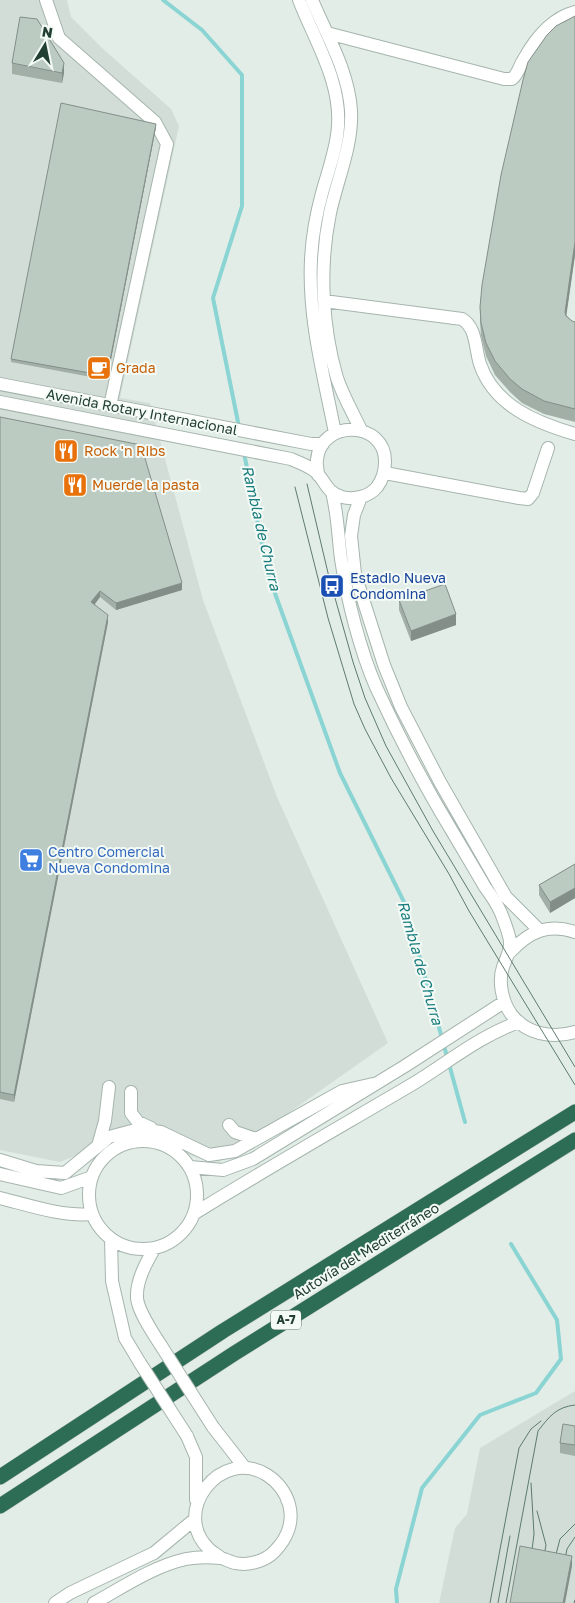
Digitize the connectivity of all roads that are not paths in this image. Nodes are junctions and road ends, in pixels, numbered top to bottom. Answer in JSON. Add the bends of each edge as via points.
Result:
{"nodes":[{"id":1,"x":46,"y":0,"type":"edge"},
{"id":2,"x":299,"y":0,"type":"edge"},
{"id":3,"x":312,"y":0,"type":"edge"},
{"id":4,"x":575,"y":12,"type":"edge"},
{"id":5,"x":327,"y":33,"type":"junction"},
{"id":6,"x":324,"y":301,"type":"junction"},
{"id":7,"x":0,"y":384,"type":"edge"},
{"id":8,"x":0,"y":402,"type":"edge"},
{"id":9,"x":110,"y":406,"type":"junction"},
{"id":10,"x":164,"y":416,"type":"junction"},
{"id":11,"x":144,"y":430,"type":"junction"},
{"id":12,"x":361,"y":430,"type":"junction"},
{"id":13,"x":335,"y":433,"type":"junction"},
{"id":14,"x":575,"y":434,"type":"edge"},
{"id":15,"x":323,"y":444,"type":"junction"},
{"id":16,"x":548,"y":448,"type":"dead end"},
{"id":17,"x":385,"y":473,"type":"junction"},
{"id":18,"x":318,"y":475,"type":"junction"},
{"id":19,"x":332,"y":492,"type":"junction"},
{"id":20,"x":361,"y":497,"type":"junction"},
{"id":21,"x":539,"y":930,"type":"junction"},
{"id":22,"x":575,"y":932,"type":"edge"},
{"id":23,"x":510,"y":952,"type":"junction"},
{"id":24,"x":504,"y":1002,"type":"junction"},
{"id":25,"x":519,"y":1022,"type":"junction"},
{"id":26,"x":575,"y":1032,"type":"edge"},
{"id":27,"x":374,"y":1084,"type":"junction"},
{"id":28,"x":109,"y":1087,"type":"dead end"},
{"id":29,"x":132,"y":1092,"type":"dead end"},
{"id":30,"x":575,"y":1112,"type":"edge"},
{"id":31,"x":229,"y":1124,"type":"dead end"},
{"id":32,"x":161,"y":1132,"type":"junction"},
{"id":33,"x":256,"y":1139,"type":"junction"},
{"id":34,"x":575,"y":1140,"type":"edge"},
{"id":35,"x":98,"y":1146,"type":"junction"},
{"id":36,"x":0,"y":1160,"type":"edge"},
{"id":37,"x":190,"y":1167,"type":"junction"},
{"id":38,"x":0,"y":1174,"type":"edge"},
{"id":39,"x":92,"y":1176,"type":"junction"},
{"id":40,"x":0,"y":1198,"type":"edge"},
{"id":41,"x":195,"y":1213,"type":"junction"},
{"id":42,"x":92,"y":1214,"type":"junction"},
{"id":43,"x":111,"y":1239,"type":"junction"},
{"id":44,"x":154,"y":1249,"type":"junction"},
{"id":45,"x":245,"y":1468,"type":"junction"},
{"id":46,"x":0,"y":1477,"type":"edge"},
{"id":47,"x":196,"y":1505,"type":"junction"},
{"id":48,"x":0,"y":1506,"type":"edge"},
{"id":49,"x":195,"y":1519,"type":"junction"},
{"id":50,"x":221,"y":1558,"type":"junction"},
{"id":51,"x":54,"y":1603,"type":"edge"},
{"id":52,"x":94,"y":1603,"type":"edge"}],
"edges":[{"from":1,"to":9,"type":"street","via":[[59,38],[155,122],[167,144]]},
{"from":2,"to":13,"type":"street","via":[[329,70],[338,112],[338,127],[317,214],[311,261],[312,316]]},
{"from":3,"to":5,"type":"street"},
{"from":4,"to":5,"type":"street","via":[[542,33],[512,79]]},
{"from":5,"to":6,"type":"street","via":[[347,86],[350,123],[327,231]]},
{"from":6,"to":12,"type":"street","via":[[338,380]]},
{"from":6,"to":14,"type":"street","via":[[462,319],[469,323],[480,365],[504,400],[534,420]]},
{"from":7,"to":9,"type":"street","name":"Avenida Rotary Internacional"},
{"from":8,"to":11,"type":"street","name":"Avenida Rotary Internacional"},
{"from":9,"to":10,"type":"street","name":"Avenida Rotary Internacional"},
{"from":10,"to":11,"type":"street"},
{"from":10,"to":15,"type":"street","name":"Avenida Rotary Internacional"},
{"from":11,"to":18,"type":"street","name":"Avenida Rotary Internacional","via":[[292,459]]},
{"from":12,"to":13,"type":"street"},
{"from":12,"to":17,"type":"street","via":[[378,440],[385,455]]},
{"from":13,"to":15,"type":"street"},
{"from":15,"to":18,"type":"street","via":[[317,459]]},
{"from":16,"to":17,"type":"street","via":[[533,493],[528,498]]},
{"from":17,"to":20,"type":"street","via":[[377,487]]},
{"from":18,"to":19,"type":"street"},
{"from":19,"to":20,"type":"street","via":[[343,497]]},
{"from":19,"to":23,"type":"street","via":[[344,579],[375,685],[442,814],[500,910],[510,941]]},
{"from":20,"to":21,"type":"street","via":[[351,536],[355,574],[401,707],[506,897]]},
{"from":21,"to":22,"type":"street","via":[[557,928]]},
{"from":21,"to":23,"type":"street"},
{"from":23,"to":24,"type":"street","via":[[502,968]]},
{"from":24,"to":25,"type":"street"},
{"from":24,"to":27,"type":"street"},
{"from":25,"to":26,"type":"street","via":[[547,1036]]},
{"from":25,"to":41,"type":"street","via":[[498,1030]]},
{"from":27,"to":33,"type":"street","via":[[342,1091]]},
{"from":27,"to":37,"type":"street","via":[[253,1159],[223,1170]]},
{"from":28,"to":35,"type":"street"},
{"from":29,"to":32,"type":"street","via":[[131,1113],[138,1122]]},
{"from":30,"to":46,"type":"highway","name":"Autovía del Mediterráneo","number":"A-7","via":[[223,1331]]},
{"from":31,"to":33,"type":"street","via":[[235,1132]]},
{"from":32,"to":33,"type":"street","via":[[209,1155],[236,1151]]},
{"from":32,"to":35,"type":"street","via":[[140,1129],[109,1137]]},
{"from":34,"to":48,"type":"highway","name":"Autovía del Mediterráneo","number":"A-7","via":[[235,1353]]},
{"from":35,"to":36,"type":"street","via":[[66,1173],[36,1170]]},
{"from":37,"to":39,"type":"street","via":[[179,1154],[164,1145],[129,1142],[100,1161]]},
{"from":37,"to":41,"type":"street","via":[[198,1198]]},
{"from":38,"to":39,"type":"street","via":[[61,1188]]},
{"from":39,"to":42,"type":"street","via":[[88,1196]]},
{"from":40,"to":42,"type":"street","via":[[80,1216]]},
{"from":41,"to":44,"type":"street","via":[[171,1242]]},
{"from":42,"to":43,"type":"street"},
{"from":43,"to":44,"type":"street","via":[[131,1248]]},
{"from":43,"to":47,"type":"street","bridge":true,"via":[[112,1282],[125,1338],[187,1436],[196,1457]]},
{"from":44,"to":45,"type":"street","bridge":true,"via":[[141,1273],[137,1298],[145,1320],[213,1426]]},
{"from":45,"to":47,"type":"street","via":[[232,1469],[214,1478]]},
{"from":45,"to":50,"type":"street","via":[[262,1472],[276,1481],[289,1503],[290,1528],[282,1544],[270,1556],[237,1564]]},
{"from":47,"to":49,"type":"street"},
{"from":49,"to":50,"type":"street","via":[[203,1542]]},
{"from":49,"to":51,"type":"street","via":[[154,1553]]},
{"from":50,"to":52,"type":"street","via":[[188,1558],[164,1566]]}]}
